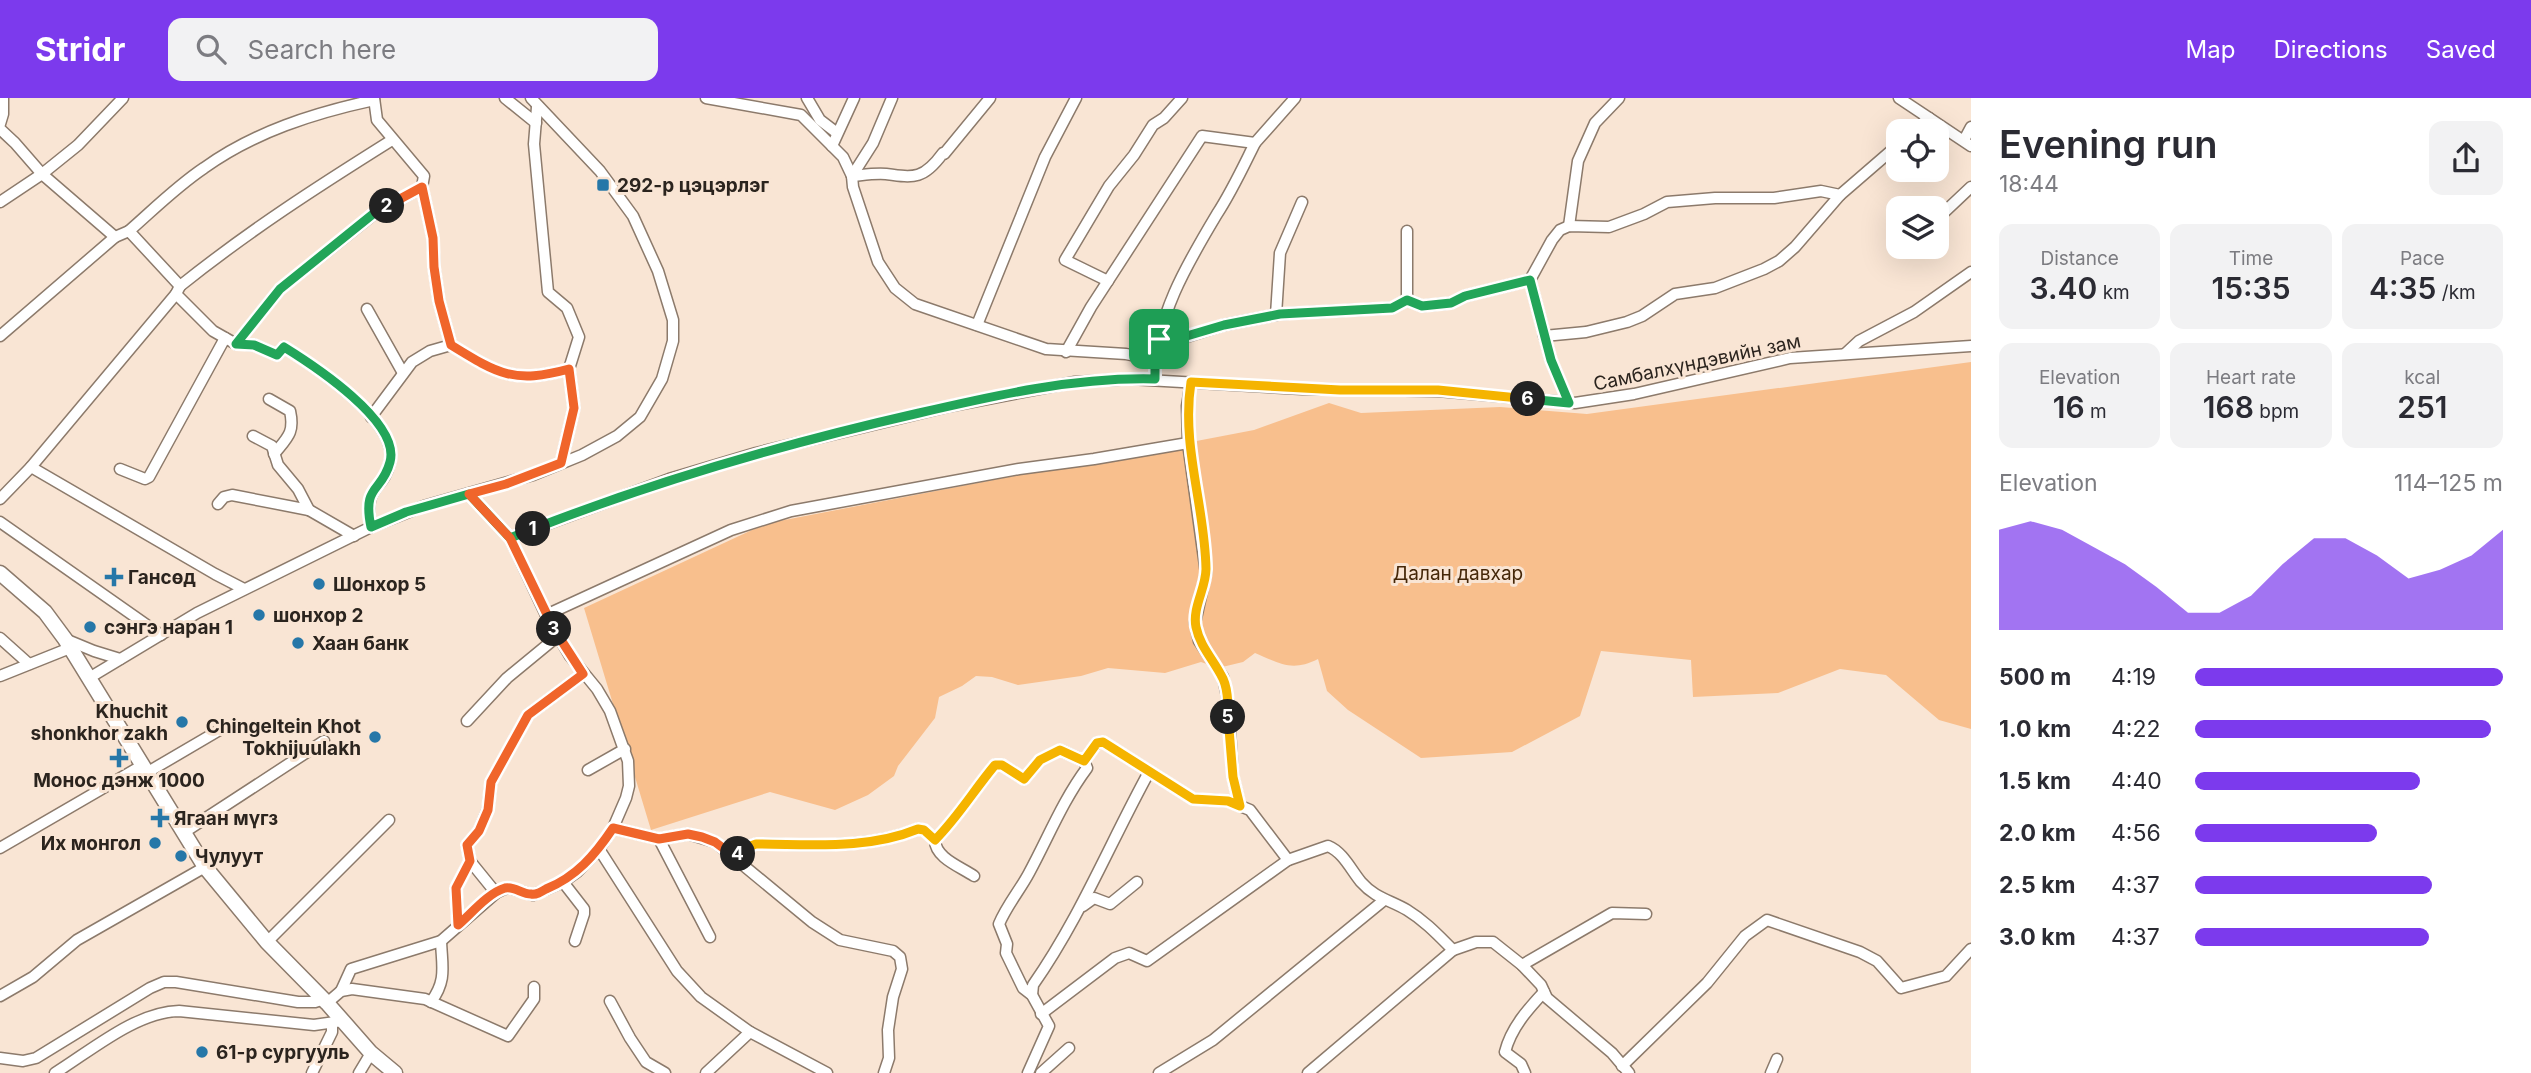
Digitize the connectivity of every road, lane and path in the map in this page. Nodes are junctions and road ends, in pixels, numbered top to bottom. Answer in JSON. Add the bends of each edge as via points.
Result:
{"nodes":[{"id":1,"x":3,"y":98,"type":"edge"},
{"id":2,"x":123,"y":98,"type":"edge"},
{"id":3,"x":505,"y":98,"type":"edge"},
{"id":4,"x":706,"y":98,"type":"edge"},
{"id":5,"x":807,"y":98,"type":"edge"},
{"id":6,"x":854,"y":98,"type":"edge"},
{"id":7,"x":892,"y":98,"type":"edge"},
{"id":8,"x":990,"y":98,"type":"edge"},
{"id":9,"x":1076,"y":98,"type":"edge"},
{"id":10,"x":1182,"y":98,"type":"edge"},
{"id":11,"x":1295,"y":98,"type":"edge"},
{"id":12,"x":1619,"y":98,"type":"edge"},
{"id":13,"x":1899,"y":98,"type":"edge"},
{"id":14,"x":374,"y":99,"type":"edge"},
{"id":15,"x":534,"y":103,"type":"edge"},
{"id":16,"x":1929,"y":118,"type":"joint"},
{"id":17,"x":536,"y":123,"type":"junction"},
{"id":18,"x":0,"y":127,"type":"edge"},
{"id":19,"x":1971,"y":127,"type":"edge"},
{"id":20,"x":837,"y":133,"type":"junction"},
{"id":21,"x":392,"y":140,"type":"junction"},
{"id":22,"x":1255,"y":142,"type":"junction"},
{"id":23,"x":1967,"y":143,"type":"edge"},
{"id":24,"x":832,"y":146,"type":"junction"},
{"id":25,"x":1886,"y":155,"type":"edge"},
{"id":26,"x":43,"y":174,"type":"junction"},
{"id":27,"x":852,"y":176,"type":"junction"},
{"id":28,"x":422,"y":187,"type":"junction"},
{"id":29,"x":1971,"y":187,"type":"edge"},
{"id":30,"x":1840,"y":195,"type":"junction"},
{"id":31,"x":0,"y":202,"type":"edge"},
{"id":32,"x":1302,"y":202,"type":"dead end"},
{"id":33,"x":1949,"y":208,"type":"edge"},
{"id":34,"x":1569,"y":226,"type":"junction"},
{"id":35,"x":129,"y":231,"type":"junction"},
{"id":36,"x":1407,"y":231,"type":"dead end"},
{"id":37,"x":115,"y":237,"type":"junction"},
{"id":38,"x":1971,"y":272,"type":"edge"},
{"id":39,"x":1530,"y":280,"type":"junction"},
{"id":40,"x":1108,"y":281,"type":"junction"},
{"id":41,"x":178,"y":290,"type":"junction"},
{"id":42,"x":1407,"y":300,"type":"junction"},
{"id":43,"x":366,"y":310,"type":"dead end"},
{"id":44,"x":1276,"y":315,"type":"junction"},
{"id":45,"x":978,"y":325,"type":"junction"},
{"id":46,"x":0,"y":335,"type":"edge"},
{"id":47,"x":1544,"y":336,"type":"junction"},
{"id":48,"x":225,"y":338,"type":"junction"},
{"id":49,"x":1159,"y":339,"type":"junction"},
{"id":50,"x":236,"y":344,"type":"junction"},
{"id":51,"x":451,"y":345,"type":"junction"},
{"id":52,"x":1971,"y":346,"type":"edge"},
{"id":53,"x":1066,"y":352,"type":"junction"},
{"id":54,"x":1845,"y":354,"type":"junction"},
{"id":55,"x":1155,"y":360,"type":"junction"},
{"id":56,"x":569,"y":369,"type":"junction"},
{"id":57,"x":403,"y":373,"type":"junction"},
{"id":58,"x":1155,"y":379,"type":"junction"},
{"id":59,"x":1191,"y":382,"type":"junction"},
{"id":60,"x":269,"y":399,"type":"dead end"},
{"id":61,"x":1569,"y":403,"type":"junction"},
{"id":62,"x":371,"y":417,"type":"junction"},
{"id":63,"x":253,"y":436,"type":"dead end"},
{"id":64,"x":1188,"y":443,"type":"junction"},
{"id":65,"x":274,"y":454,"type":"junction"},
{"id":66,"x":561,"y":463,"type":"junction"},
{"id":67,"x":31,"y":467,"type":"junction"},
{"id":68,"x":120,"y":469,"type":"dead end"},
{"id":69,"x":469,"y":494,"type":"junction"},
{"id":70,"x":0,"y":499,"type":"edge"},
{"id":71,"x":218,"y":504,"type":"dead end"},
{"id":72,"x":309,"y":510,"type":"junction"},
{"id":73,"x":0,"y":522,"type":"edge"},
{"id":74,"x":371,"y":527,"type":"junction"},
{"id":75,"x":354,"y":536,"type":"junction"},
{"id":76,"x":510,"y":538,"type":"junction"},
{"id":77,"x":0,"y":573,"type":"edge"},
{"id":78,"x":244,"y":589,"type":"junction"},
{"id":79,"x":546,"y":615,"type":"junction"},
{"id":80,"x":161,"y":635,"type":"junction"},
{"id":81,"x":558,"y":636,"type":"junction"},
{"id":82,"x":0,"y":638,"type":"edge"},
{"id":83,"x":67,"y":643,"type":"junction"},
{"id":84,"x":120,"y":659,"type":"junction"},
{"id":85,"x":29,"y":664,"type":"junction"},
{"id":86,"x":583,"y":674,"type":"junction"},
{"id":87,"x":0,"y":676,"type":"edge"},
{"id":88,"x":89,"y":678,"type":"junction"},
{"id":89,"x":467,"y":721,"type":"dead end"},
{"id":90,"x":223,"y":728,"type":"dead end"},
{"id":91,"x":324,"y":741,"type":"dead end"},
{"id":92,"x":625,"y":749,"type":"junction"},
{"id":93,"x":1084,"y":761,"type":"junction"},
{"id":94,"x":146,"y":769,"type":"junction"},
{"id":95,"x":588,"y":770,"type":"dead end"},
{"id":96,"x":1149,"y":772,"type":"junction"},
{"id":97,"x":1240,"y":806,"type":"junction"},
{"id":98,"x":389,"y":820,"type":"dead end"},
{"id":99,"x":613,"y":828,"type":"junction"},
{"id":100,"x":183,"y":833,"type":"junction"},
{"id":101,"x":659,"y":839,"type":"junction"},
{"id":102,"x":935,"y":840,"type":"junction"},
{"id":103,"x":0,"y":848,"type":"edge"},
{"id":104,"x":599,"y":849,"type":"junction"},
{"id":105,"x":735,"y":857,"type":"junction"},
{"id":106,"x":1288,"y":860,"type":"junction"},
{"id":107,"x":470,"y":861,"type":"junction"},
{"id":108,"x":205,"y":867,"type":"junction"},
{"id":109,"x":974,"y":876,"type":"dead end"},
{"id":110,"x":563,"y":882,"type":"junction"},
{"id":111,"x":1137,"y":882,"type":"dead end"},
{"id":112,"x":496,"y":892,"type":"junction"},
{"id":113,"x":1383,"y":901,"type":"junction"},
{"id":114,"x":1081,"y":908,"type":"junction"},
{"id":115,"x":1646,"y":914,"type":"dead end"},
{"id":116,"x":458,"y":925,"type":"junction"},
{"id":117,"x":710,"y":937,"type":"dead end"},
{"id":118,"x":441,"y":941,"type":"junction"},
{"id":119,"x":575,"y":941,"type":"dead end"},
{"id":120,"x":267,"y":942,"type":"junction"},
{"id":121,"x":1971,"y":949,"type":"edge"},
{"id":122,"x":1453,"y":950,"type":"junction"},
{"id":123,"x":1522,"y":965,"type":"junction"},
{"id":124,"x":534,"y":987,"type":"dead end"},
{"id":125,"x":341,"y":991,"type":"junction"},
{"id":126,"x":1544,"y":992,"type":"junction"},
{"id":127,"x":1032,"y":995,"type":"junction"},
{"id":128,"x":0,"y":996,"type":"edge"},
{"id":129,"x":325,"y":1001,"type":"junction"},
{"id":130,"x":610,"y":1001,"type":"dead end"},
{"id":131,"x":431,"y":1002,"type":"junction"},
{"id":132,"x":1041,"y":1014,"type":"junction"},
{"id":133,"x":337,"y":1022,"type":"junction"},
{"id":134,"x":750,"y":1032,"type":"junction"},
{"id":135,"x":1069,"y":1048,"type":"dead end"},
{"id":136,"x":371,"y":1053,"type":"junction"},
{"id":137,"x":0,"y":1058,"type":"edge"},
{"id":138,"x":1777,"y":1059,"type":"dead end"},
{"id":139,"x":1625,"y":1070,"type":"edge"},
{"id":140,"x":55,"y":1073,"type":"edge"},
{"id":141,"x":312,"y":1073,"type":"edge"},
{"id":142,"x":359,"y":1073,"type":"edge"},
{"id":143,"x":395,"y":1073,"type":"edge"},
{"id":144,"x":664,"y":1073,"type":"edge"},
{"id":145,"x":706,"y":1073,"type":"edge"},
{"id":146,"x":827,"y":1073,"type":"edge"},
{"id":147,"x":884,"y":1073,"type":"edge"},
{"id":148,"x":1028,"y":1073,"type":"edge"},
{"id":149,"x":1041,"y":1073,"type":"edge"},
{"id":150,"x":1159,"y":1073,"type":"edge"},
{"id":151,"x":1308,"y":1073,"type":"edge"},
{"id":152,"x":1525,"y":1073,"type":"edge"},
{"id":153,"x":1771,"y":1073,"type":"edge"}],
"edges":[{"from":1,"to":18,"type":"street"},
{"from":2,"to":26,"type":"street"},
{"from":3,"to":17,"type":"street"},
{"from":4,"to":24,"type":"street","via":[[799,114]]},
{"from":5,"to":20,"type":"street","via":[[820,120]]},
{"from":6,"to":20,"type":"street"},
{"from":7,"to":27,"type":"street","via":[[873,143]]},
{"from":8,"to":27,"type":"street","via":[[944,154],[914,178]]},
{"from":9,"to":45,"type":"street","via":[[1045,157]]},
{"from":10,"to":40,"type":"street","via":[[1153,125],[1109,186],[1065,260]]},
{"from":11,"to":22,"type":"street"},
{"from":12,"to":34,"type":"street","via":[[1595,123],[1578,161]]},
{"from":13,"to":16,"type":"street"},
{"from":14,"to":21,"type":"street","via":[[377,120]]},
{"from":14,"to":35,"type":"street","via":[[324,111],[248,142],[204,168]]},
{"from":15,"to":17,"type":"street"},
{"from":15,"to":66,"type":"street","via":[[600,171],[633,216],[658,271],[673,320],[667,367],[640,417],[617,436]]},
{"from":16,"to":23,"type":"street"},
{"from":17,"to":56,"type":"street","via":[[548,292],[566,309],[579,337]]},
{"from":18,"to":26,"type":"street"},
{"from":19,"to":23,"type":"street"},
{"from":20,"to":24,"type":"street"},
{"from":21,"to":28,"type":"street","via":[[424,176]]},
{"from":21,"to":41,"type":"street","via":[[304,194]]},
{"from":22,"to":40,"type":"street","via":[[1202,136]]},
{"from":22,"to":49,"type":"street","via":[[1190,261]]},
{"from":24,"to":27,"type":"street"},
{"from":25,"to":30,"type":"street"},
{"from":26,"to":31,"type":"street"},
{"from":26,"to":37,"type":"street"},
{"from":27,"to":45,"type":"street","via":[[873,250],[895,288],[915,304]]},
{"from":28,"to":50,"type":"street","via":[[373,214],[280,289]]},
{"from":28,"to":51,"type":"street","via":[[439,301]]},
{"from":29,"to":33,"type":"street"},
{"from":30,"to":34,"type":"street","via":[[1821,191],[1774,198],[1667,202],[1609,227]]},
{"from":30,"to":47,"type":"street","via":[[1795,247],[1764,269],[1715,288],[1675,294],[1627,322]]},
{"from":32,"to":44,"type":"street","via":[[1280,253]]},
{"from":34,"to":39,"type":"street","via":[[1552,240]]},
{"from":35,"to":37,"type":"street"},
{"from":35,"to":41,"type":"street"},
{"from":36,"to":42,"type":"street"},
{"from":37,"to":46,"type":"street"},
{"from":38,"to":54,"type":"street"},
{"from":39,"to":42,"type":"street","via":[[1451,303],[1422,306]]},
{"from":39,"to":47,"type":"street"},
{"from":40,"to":53,"type":"street"},
{"from":41,"to":48,"type":"street","via":[[212,331]]},
{"from":41,"to":67,"type":"street"},
{"from":42,"to":44,"type":"street","via":[[1392,308]]},
{"from":43,"to":57,"type":"street"},
{"from":44,"to":49,"type":"street"},
{"from":45,"to":53,"type":"street","via":[[1029,345]]},
{"from":47,"to":61,"type":"street"},
{"from":48,"to":50,"type":"street"},
{"from":48,"to":68,"type":"street","via":[[149,477]]},
{"from":49,"to":55,"type":"street"},
{"from":50,"to":62,"type":"street","via":[[254,345],[277,355],[284,347],[357,399]]},
{"from":51,"to":56,"type":"street","via":[[491,369],[518,377]]},
{"from":51,"to":57,"type":"street","via":[[430,351]]},
{"from":52,"to":54,"type":"street","name":"Самбалхүндэвийн зам"},
{"from":53,"to":55,"type":"street"},
{"from":54,"to":61,"type":"street","name":"Самбалхүндэвийн зам","via":[[1775,360],[1634,394]]},
{"from":55,"to":58,"type":"street"},
{"from":56,"to":66,"type":"street","via":[[574,408]]},
{"from":57,"to":62,"type":"street"},
{"from":58,"to":59,"type":"street","name":"Самбалхүндэвийн зам"},
{"from":58,"to":76,"type":"street","name":"Самбалхүндэвийн зам","via":[[1053,385],[835,433],[668,479]]},
{"from":59,"to":61,"type":"street","name":"Самбалхүндэвийн зам","via":[[1438,390]]},
{"from":59,"to":64,"type":"street"},
{"from":60,"to":65,"type":"street","via":[[290,411],[292,419],[292,429]]},
{"from":62,"to":74,"type":"street","via":[[392,454],[369,500]]},
{"from":63,"to":65,"type":"street","via":[[272,446]]},
{"from":64,"to":79,"type":"street","via":[[791,511],[731,530]]},
{"from":64,"to":97,"type":"street","via":[[1206,573],[1195,623],[1199,641],[1223,677]]},
{"from":65,"to":72,"type":"street"},
{"from":66,"to":69,"type":"street"},
{"from":67,"to":70,"type":"street"},
{"from":67,"to":78,"type":"street"},
{"from":69,"to":74,"type":"street"},
{"from":69,"to":76,"type":"street"},
{"from":71,"to":72,"type":"street","via":[[232,495]]},
{"from":72,"to":75,"type":"street"},
{"from":73,"to":80,"type":"street"},
{"from":74,"to":75,"type":"street"},
{"from":75,"to":78,"type":"street"},
{"from":76,"to":79,"type":"street"},
{"from":77,"to":83,"type":"main road","via":[[45,612]]},
{"from":78,"to":80,"type":"street"},
{"from":79,"to":81,"type":"street"},
{"from":80,"to":84,"type":"street"},
{"from":81,"to":86,"type":"street"},
{"from":81,"to":89,"type":"street","via":[[507,678]]},
{"from":82,"to":85,"type":"street"},
{"from":83,"to":84,"type":"street"},
{"from":83,"to":85,"type":"street"},
{"from":83,"to":88,"type":"main road"},
{"from":84,"to":88,"type":"street"},
{"from":85,"to":87,"type":"street"},
{"from":86,"to":92,"type":"street","via":[[610,711]]},
{"from":86,"to":107,"type":"street","via":[[528,715],[491,782],[488,810],[467,845]]},
{"from":88,"to":94,"type":"main road"},
{"from":90,"to":94,"type":"street"},
{"from":91,"to":100,"type":"street"},
{"from":92,"to":95,"type":"street"},
{"from":92,"to":99,"type":"street","via":[[629,786]]},
{"from":93,"to":96,"type":"street","via":[[1097,743],[1103,742]]},
{"from":93,"to":102,"type":"street","via":[[1060,750],[1040,760],[1024,779],[995,765]]},
{"from":93,"to":127,"type":"street","via":[[1087,768],[999,924],[1006,953],[1023,988]]},
{"from":94,"to":100,"type":"main road"},
{"from":94,"to":103,"type":"street"},
{"from":96,"to":97,"type":"street","via":[[1193,799]]},
{"from":96,"to":114,"type":"street"},
{"from":97,"to":106,"type":"street","via":[[1250,810]]},
{"from":98,"to":120,"type":"street"},
{"from":99,"to":101,"type":"street"},
{"from":99,"to":104,"type":"street"},
{"from":100,"to":108,"type":"main road"},
{"from":101,"to":105,"type":"street","via":[[688,834],[702,837]]},
{"from":101,"to":117,"type":"street"},
{"from":102,"to":105,"type":"street","via":[[918,829],[851,845],[756,844]]},
{"from":102,"to":109,"type":"street","via":[[939,853]]},
{"from":104,"to":110,"type":"street"},
{"from":104,"to":134,"type":"street","via":[[683,979]]},
{"from":105,"to":147,"type":"street","via":[[840,940],[885,948],[900,957],[902,969],[893,997]]},
{"from":106,"to":113,"type":"street","via":[[1328,846],[1336,849]]},
{"from":106,"to":132,"type":"street","via":[[1147,961],[1129,953],[1115,958]]},
{"from":107,"to":112,"type":"street"},
{"from":107,"to":116,"type":"street","via":[[456,888]]},
{"from":108,"to":120,"type":"main road"},
{"from":108,"to":128,"type":"street","via":[[77,940],[33,977]]},
{"from":110,"to":112,"type":"street","via":[[533,895],[510,888]]},
{"from":110,"to":119,"type":"street","via":[[584,909]]},
{"from":111,"to":114,"type":"street","via":[[1110,904],[1094,898]]},
{"from":112,"to":116,"type":"street"},
{"from":113,"to":122,"type":"street","via":[[1427,923]]},
{"from":113,"to":150,"type":"street","via":[[1213,1040]]},
{"from":114,"to":127,"type":"street","via":[[1033,985]]},
{"from":115,"to":123,"type":"street","via":[[1612,913]]},
{"from":116,"to":118,"type":"street"},
{"from":118,"to":125,"type":"street","via":[[354,967]]},
{"from":118,"to":131,"type":"street","via":[[443,980]]},
{"from":120,"to":129,"type":"main road"},
{"from":121,"to":139,"type":"street","via":[[1946,976],[1901,988],[1877,961],[1767,920],[1745,936]]},
{"from":122,"to":123,"type":"street","via":[[1493,942]]},
{"from":122,"to":151,"type":"street"},
{"from":123,"to":126,"type":"street"},
{"from":124,"to":131,"type":"street","via":[[534,999],[508,1036]]},
{"from":125,"to":129,"type":"street"},
{"from":125,"to":131,"type":"street","via":[[359,989]]},
{"from":126,"to":139,"type":"street"},
{"from":126,"to":152,"type":"street","via":[[1523,1014],[1505,1052]]},
{"from":127,"to":132,"type":"street"},
{"from":129,"to":133,"type":"main road"},
{"from":129,"to":137,"type":"street","via":[[298,1002],[164,982],[36,1058]]},
{"from":130,"to":144,"type":"street","via":[[646,1062]]},
{"from":132,"to":148,"type":"street","via":[[1049,1026]]},
{"from":133,"to":136,"type":"main road"},
{"from":133,"to":140,"type":"street","via":[[314,1025],[162,1012],[138,1021]]},
{"from":133,"to":141,"type":"street"},
{"from":134,"to":145,"type":"street"},
{"from":134,"to":146,"type":"street"},
{"from":135,"to":149,"type":"street"},
{"from":136,"to":142,"type":"street"},
{"from":136,"to":143,"type":"main road"},
{"from":138,"to":153,"type":"street"}]}
